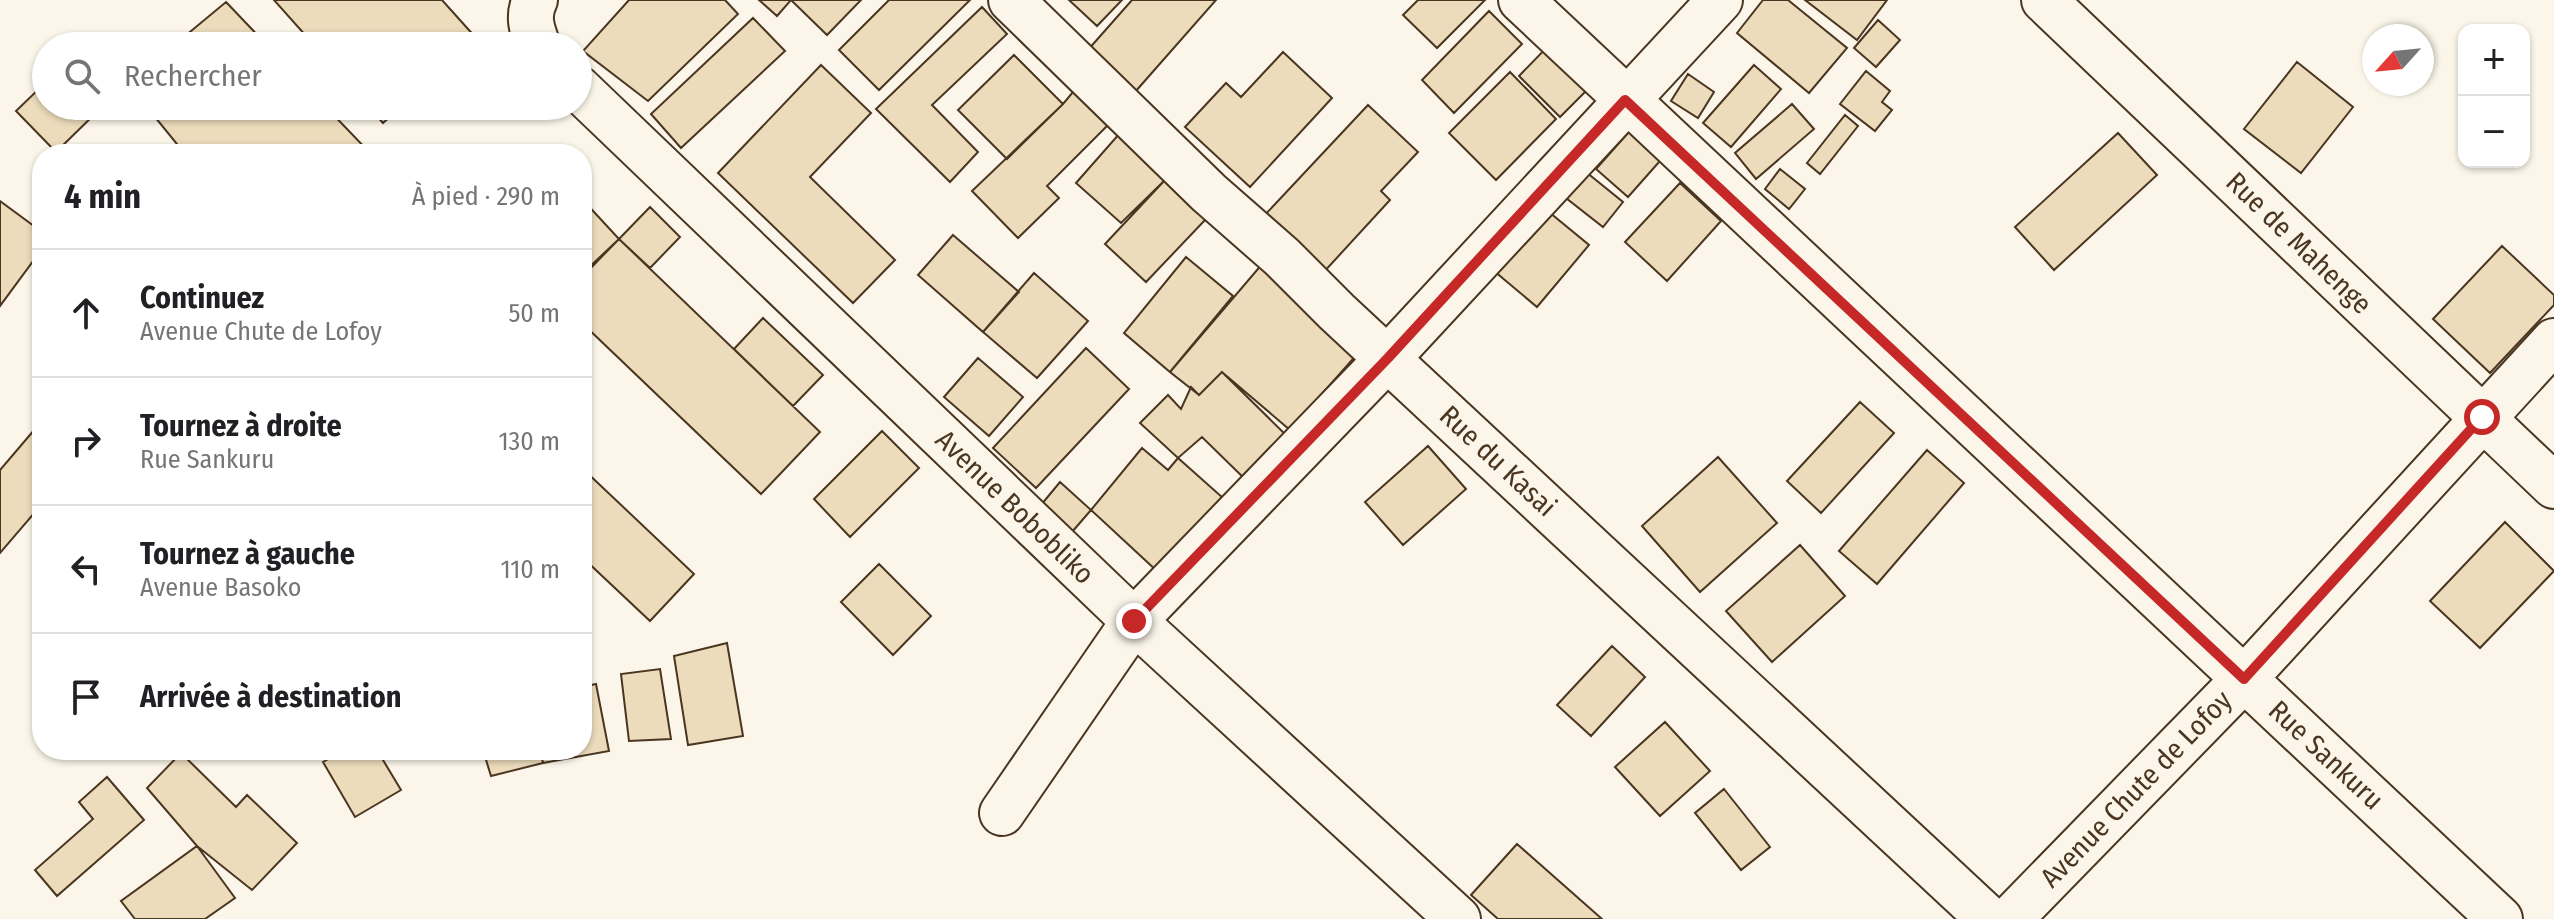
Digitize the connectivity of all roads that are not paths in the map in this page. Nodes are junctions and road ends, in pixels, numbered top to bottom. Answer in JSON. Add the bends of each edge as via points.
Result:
{"nodes":[{"id":1,"x":1011,"y":0,"type":"edge"},
{"id":2,"x":1521,"y":0,"type":"edge"},
{"id":3,"x":1720,"y":0,"type":"edge"},
{"id":4,"x":2044,"y":0,"type":"edge"},
{"id":5,"x":1625,"y":100,"type":"junction"},
{"id":6,"x":592,"y":101,"type":"edge"},
{"id":7,"x":2554,"y":341,"type":"edge"},
{"id":8,"x":1388,"y":358,"type":"junction"},
{"id":9,"x":2482,"y":417,"type":"junction"},
{"id":10,"x":2554,"y":486,"type":"edge"},
{"id":11,"x":1134,"y":621,"type":"junction"},
{"id":12,"x":2244,"y":679,"type":"junction"},
{"id":13,"x":1002,"y":813,"type":"dead end"},
{"id":14,"x":1458,"y":919,"type":"edge"},
{"id":15,"x":1989,"y":919,"type":"edge"},
{"id":16,"x":2010,"y":919,"type":"edge"},
{"id":17,"x":2500,"y":919,"type":"edge"}],
"edges":[{"from":1,"to":8,"type":"street","name":"Rue du Kasai"},
{"from":2,"to":5,"type":"street","name":"Rue Sankuru"},
{"from":3,"to":5,"type":"street"},
{"from":4,"to":9,"type":"street","name":"Rue de Mahenge"},
{"from":5,"to":8,"type":"street"},
{"from":5,"to":12,"type":"street","name":"Rue Sankuru"},
{"from":6,"to":11,"type":"street","name":"Avenue Bobobliko"},
{"from":7,"to":9,"type":"street","name":"Avenue Chute de Lofoy"},
{"from":8,"to":11,"type":"street"},
{"from":8,"to":15,"type":"street","name":"Rue du Kasai"},
{"from":9,"to":10,"type":"street","name":"Rue de Mahenge"},
{"from":9,"to":12,"type":"street","name":"Avenue Chute de Lofoy"},
{"from":11,"to":13,"type":"street"},
{"from":11,"to":14,"type":"street","name":"Avenue Bobobliko"},
{"from":12,"to":16,"type":"street","name":"Avenue Chute de Lofoy"},
{"from":12,"to":17,"type":"street","name":"Rue Sankuru"}]}
